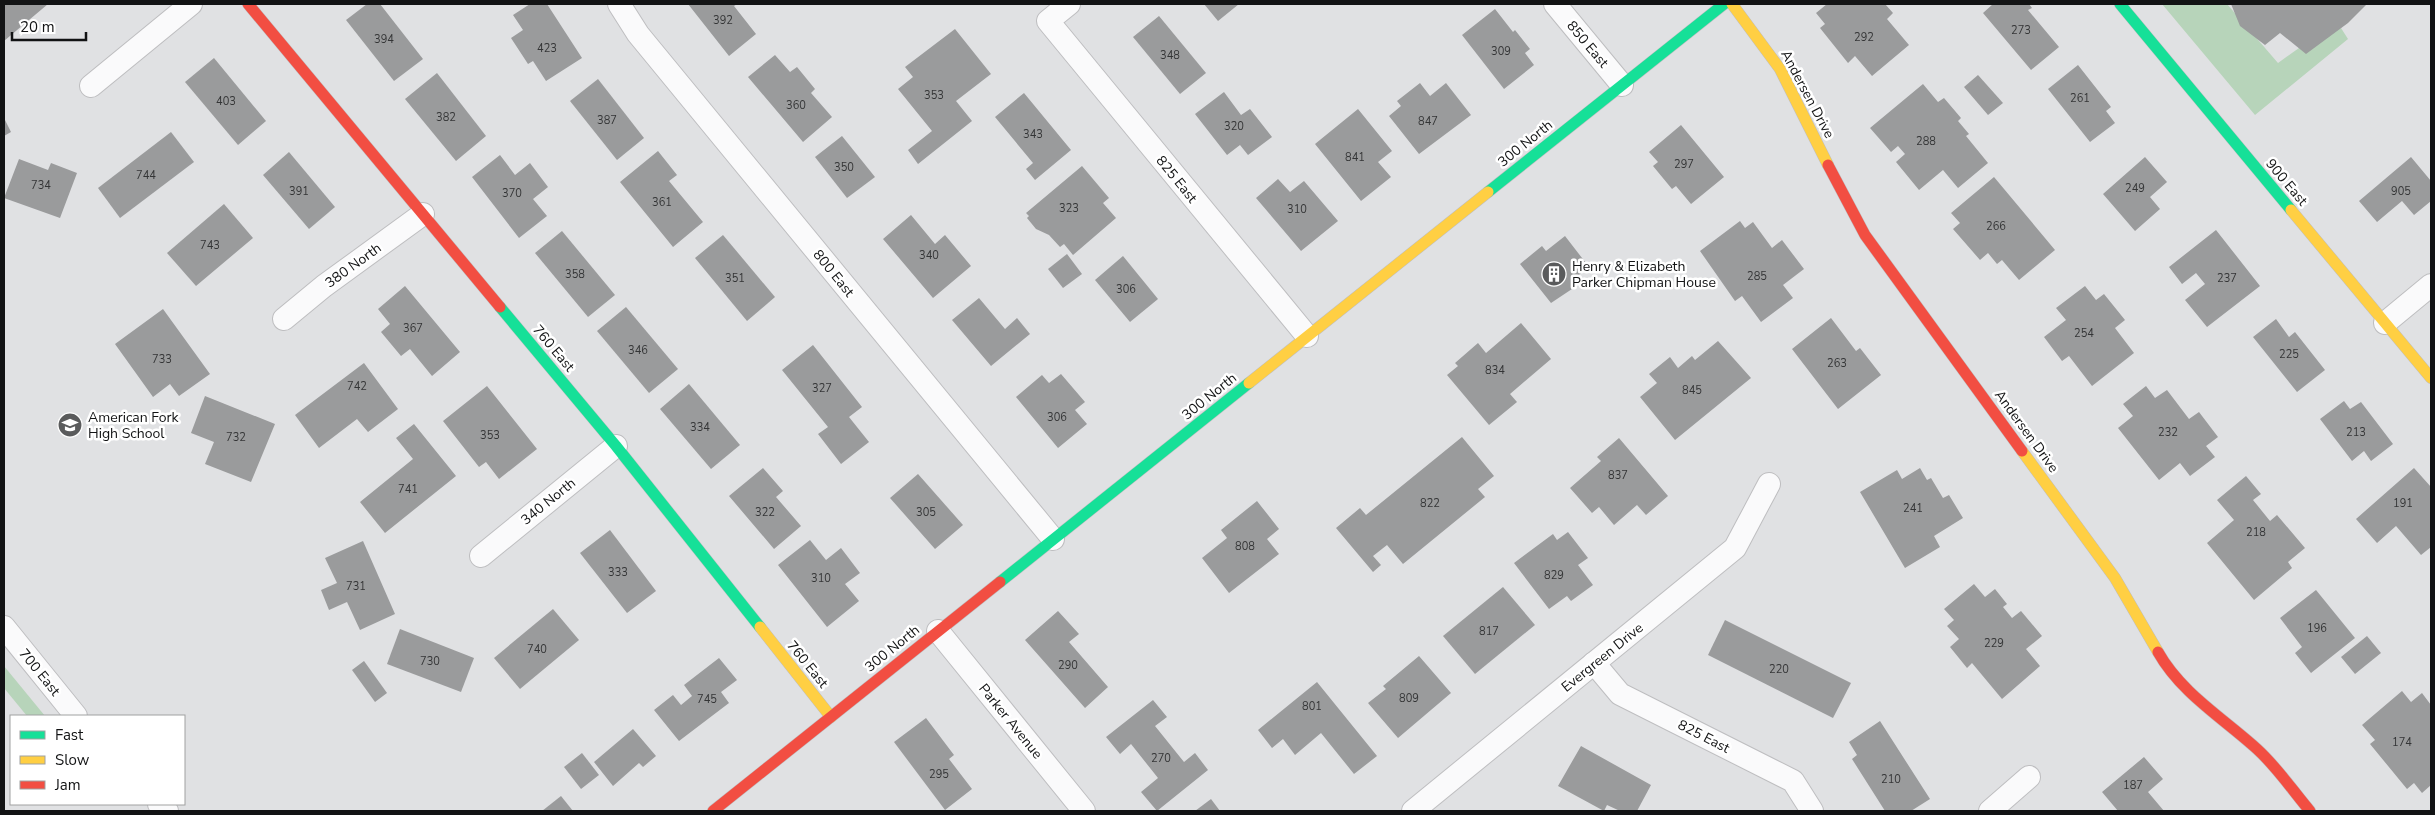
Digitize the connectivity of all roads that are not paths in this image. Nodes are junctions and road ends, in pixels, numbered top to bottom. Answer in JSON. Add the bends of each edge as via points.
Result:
{"nodes":[{"id":1,"x":191,"y":4,"type":"edge"},
{"id":2,"x":248,"y":4,"type":"edge"},
{"id":3,"x":619,"y":4,"type":"edge"},
{"id":4,"x":1069,"y":4,"type":"edge"},
{"id":5,"x":1554,"y":4,"type":"edge"},
{"id":6,"x":1724,"y":4,"type":"edge"},
{"id":7,"x":1732,"y":4,"type":"edge"},
{"id":8,"x":2120,"y":4,"type":"edge"},
{"id":9,"x":1622,"y":85,"type":"junction"},
{"id":10,"x":90,"y":86,"type":"dead end"},
{"id":11,"x":423,"y":214,"type":"junction"},
{"id":12,"x":2431,"y":286,"type":"edge"},
{"id":13,"x":284,"y":319,"type":"dead end"},
{"id":14,"x":2385,"y":323,"type":"junction"},
{"id":15,"x":1307,"y":336,"type":"junction"},
{"id":16,"x":2431,"y":378,"type":"edge"},
{"id":17,"x":616,"y":446,"type":"junction"},
{"id":18,"x":1769,"y":484,"type":"dead end"},
{"id":19,"x":1053,"y":539,"type":"junction"},
{"id":20,"x":481,"y":556,"type":"dead end"},
{"id":21,"x":4,"y":627,"type":"edge"},
{"id":22,"x":938,"y":631,"type":"junction"},
{"id":23,"x":1594,"y":663,"type":"junction"},
{"id":24,"x":75,"y":715,"type":"edge"},
{"id":25,"x":831,"y":717,"type":"junction"},
{"id":26,"x":2029,"y":778,"type":"dead end"},
{"id":27,"x":713,"y":811,"type":"edge"},
{"id":28,"x":1084,"y":811,"type":"edge"},
{"id":29,"x":1413,"y":811,"type":"edge"},
{"id":30,"x":1812,"y":811,"type":"edge"},
{"id":31,"x":1990,"y":811,"type":"edge"},
{"id":32,"x":2310,"y":811,"type":"edge"}],
"edges":[{"from":1,"to":10,"type":"street"},
{"from":2,"to":11,"type":"street","name":"760 East"},
{"from":3,"to":19,"type":"street","name":"800 East","via":[[638,34]]},
{"from":4,"to":15,"type":"street","name":"825 East","via":[[1048,21]]},
{"from":5,"to":9,"type":"street","name":"850 East"},
{"from":6,"to":9,"type":"street","name":"300 North"},
{"from":7,"to":32,"type":"street","name":"Andersen Drive","via":[[1780,69],[1865,235],[2115,578],[2166,666],[2184,687],[2259,751]]},
{"from":8,"to":14,"type":"street","name":"900 East"},
{"from":9,"to":15,"type":"street","name":"300 North"},
{"from":11,"to":13,"type":"street","name":"380 North"},
{"from":11,"to":17,"type":"street","name":"760 East"},
{"from":12,"to":14,"type":"street"},
{"from":14,"to":16,"type":"street","name":"900 East"},
{"from":15,"to":19,"type":"street","name":"300 North"},
{"from":17,"to":20,"type":"street","name":"340 North"},
{"from":17,"to":25,"type":"street","name":"760 East"},
{"from":18,"to":23,"type":"street","name":"Evergreen Drive","via":[[1735,548]]},
{"from":19,"to":22,"type":"street","name":"300 North"},
{"from":21,"to":24,"type":"street","name":"700 East"},
{"from":22,"to":25,"type":"street","name":"300 North"},
{"from":22,"to":28,"type":"street","name":"Parker Avenue"},
{"from":23,"to":29,"type":"street","name":"Evergreen Drive"},
{"from":23,"to":30,"type":"street","name":"825 East","via":[[1620,694],[1793,781]]},
{"from":25,"to":27,"type":"street","name":"300 North"},
{"from":26,"to":31,"type":"street"}]}
